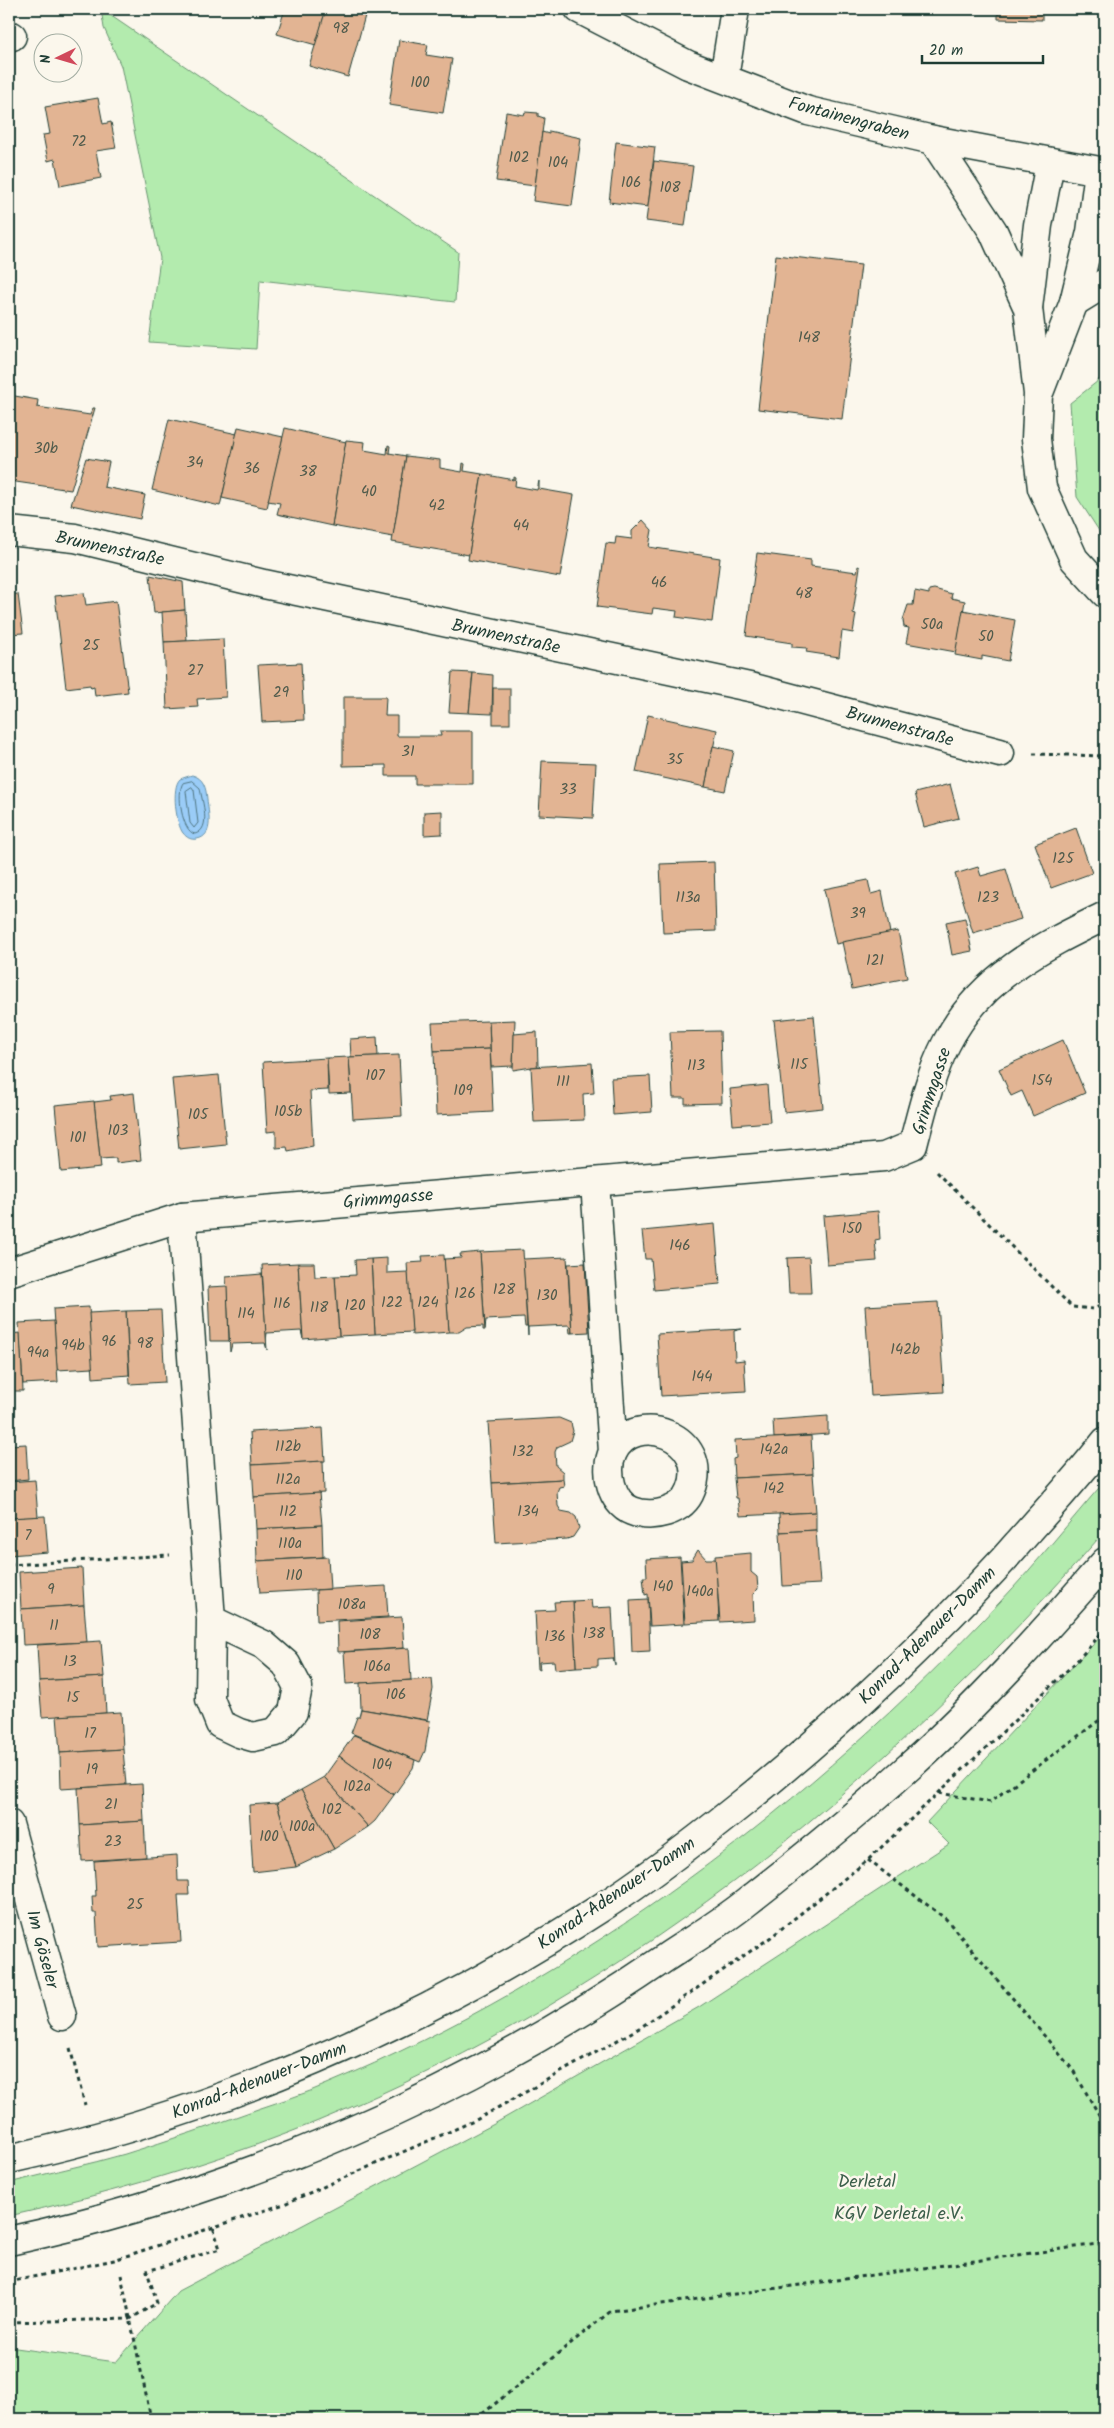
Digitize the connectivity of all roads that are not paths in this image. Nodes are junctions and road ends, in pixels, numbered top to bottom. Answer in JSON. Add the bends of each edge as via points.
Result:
{"nodes":[{"id":1,"x":579,"y":9,"type":"edge"},
{"id":2,"x":735,"y":9,"type":"edge"},
{"id":3,"x":724,"y":78,"type":"junction"},
{"id":4,"x":932,"y":140,"type":"junction"},
{"id":5,"x":1050,"y":163,"type":"junction"},
{"id":6,"x":1102,"y":172,"type":"edge"},
{"id":7,"x":1105,"y":283,"type":"edge"},
{"id":8,"x":1074,"y":302,"type":"junction"},
{"id":9,"x":1028,"y":308,"type":"junction"},
{"id":10,"x":1038,"y":394,"type":"junction"},
{"id":11,"x":9,"y":531,"type":"edge"},
{"id":12,"x":1105,"y":593,"type":"edge"},
{"id":13,"x":1000,"y":753,"type":"road end"},
{"id":14,"x":1105,"y":916,"type":"edge"},
{"id":15,"x":595,"y":1182,"type":"junction"},
{"id":16,"x":182,"y":1217,"type":"junction"},
{"id":17,"x":9,"y":1272,"type":"edge"},
{"id":18,"x":1105,"y":1442,"type":"edge"},
{"id":19,"x":613,"y":1452,"type":"dead end"},
{"id":20,"x":1105,"y":1562,"type":"edge"},
{"id":21,"x":211,"y":1620,"type":"dead end"},
{"id":22,"x":9,"y":1824,"type":"edge"},
{"id":23,"x":62,"y":2016,"type":"road end"},
{"id":24,"x":9,"y":2159,"type":"edge"},
{"id":25,"x":9,"y":2241,"type":"edge"}],
"edges":[{"from":1,"to":3,"type":"street","name":"Fontainengraben","via":[[688,64]]},
{"from":2,"to":3,"type":"street"},
{"from":3,"to":4,"type":"street","name":"Fontainengraben","via":[[808,111]]},
{"from":4,"to":5,"type":"street","name":"Fontainengraben"},
{"from":4,"to":9,"type":"street","via":[[993,231]]},
{"from":5,"to":6,"type":"street","name":"Fontainengraben"},
{"from":5,"to":9,"type":"street","via":[[1038,225]]},
{"from":6,"to":8,"type":"street"},
{"from":7,"to":8,"type":"street"},
{"from":8,"to":10,"type":"street"},
{"from":9,"to":10,"type":"street"},
{"from":10,"to":12,"type":"street","via":[[1036,439],[1042,488],[1074,559]]},
{"from":11,"to":13,"type":"street","name":"Brunnenstraße","via":[[75,538],[274,586],[754,688]]},
{"from":14,"to":15,"type":"street","name":"Grimmgasse","via":[[1049,943],[1005,971],[966,1010],[945,1045],[913,1145],[884,1157]]},
{"from":15,"to":16,"type":"street","name":"Grimmgasse"},
{"from":15,"to":19,"type":"street"},
{"from":16,"to":17,"type":"street","name":"Grimmgasse"},
{"from":16,"to":21,"type":"street"},
{"from":18,"to":24,"type":"street","name":"Konrad-Adenauer-Damm","via":[[1076,1479],[957,1610],[875,1690],[701,1837],[602,1908],[468,1986],[368,2038],[201,2105]]},
{"from":20,"to":25,"type":"street","via":[[984,1695],[908,1767],[745,1904],[599,2003],[408,2107],[294,2155],[214,2185]]},
{"from":22,"to":23,"type":"street","name":"Im Göseler"}]}
